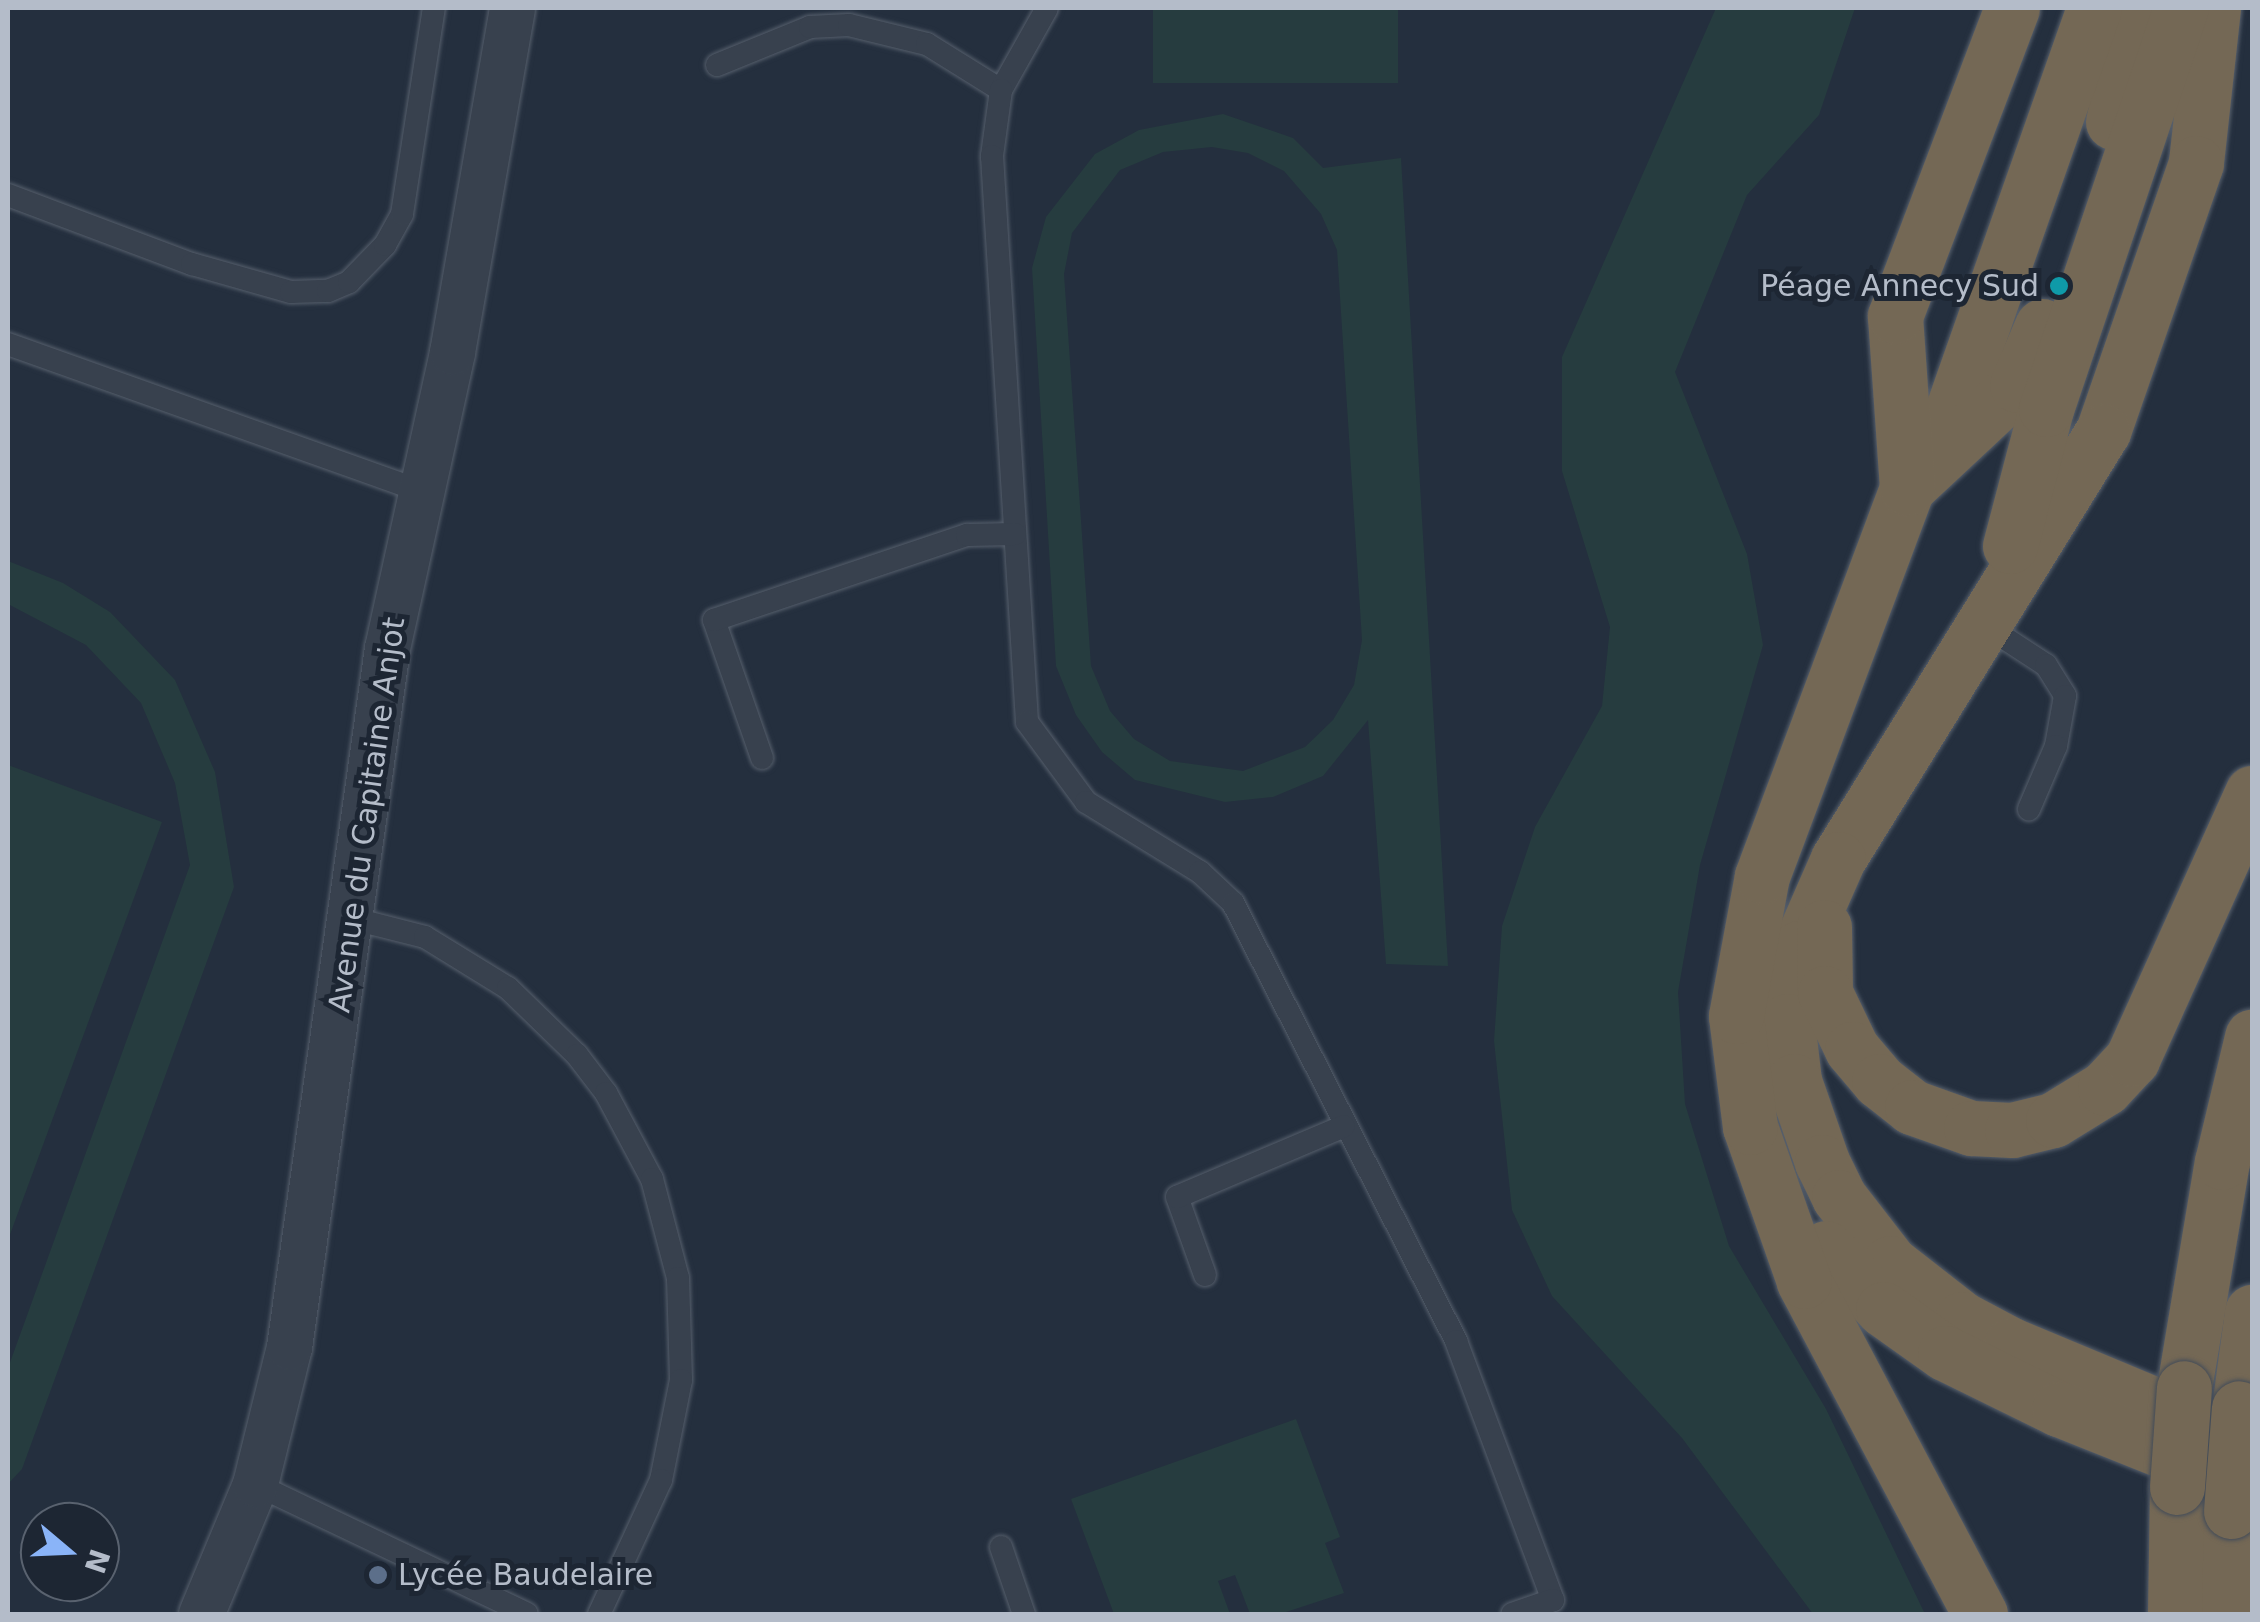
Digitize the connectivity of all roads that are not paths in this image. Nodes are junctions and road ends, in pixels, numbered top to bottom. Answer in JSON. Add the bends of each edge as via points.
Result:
{"nodes":[{"id":1,"x":434,"y":8,"type":"edge"},
{"id":2,"x":512,"y":8,"type":"edge"},
{"id":3,"x":1047,"y":8,"type":"edge"},
{"id":4,"x":2012,"y":8,"type":"edge"},
{"id":5,"x":2038,"y":8,"type":"edge"},
{"id":6,"x":2066,"y":8,"type":"edge"},
{"id":7,"x":2094,"y":8,"type":"edge"},
{"id":8,"x":2121,"y":8,"type":"edge"},
{"id":9,"x":2138,"y":8,"type":"edge"},
{"id":10,"x":2182,"y":8,"type":"edge"},
{"id":11,"x":2206,"y":8,"type":"edge"},
{"id":12,"x":2214,"y":8,"type":"edge"},
{"id":13,"x":717,"y":65,"type":"dead end"},
{"id":14,"x":1001,"y":90,"type":"junction"},
{"id":15,"x":8,"y":195,"type":"edge"},
{"id":16,"x":8,"y":344,"type":"edge"},
{"id":17,"x":1978,"y":426,"type":"junction"},
{"id":18,"x":1911,"y":448,"type":"junction"},
{"id":19,"x":421,"y":491,"type":"junction"},
{"id":20,"x":1014,"y":534,"type":"junction"},
{"id":21,"x":1996,"y":599,"type":"junction"},
{"id":22,"x":762,"y":758,"type":"dead end"},
{"id":23,"x":2252,"y":793,"type":"edge"},
{"id":24,"x":2029,"y":809,"type":"dead end"},
{"id":25,"x":1838,"y":859,"type":"junction"},
{"id":26,"x":350,"y":918,"type":"junction"},
{"id":27,"x":2252,"y":1036,"type":"edge"},
{"id":28,"x":1344,"y":1126,"type":"junction"},
{"id":29,"x":1750,"y":1126,"type":"junction"},
{"id":30,"x":1205,"y":1276,"type":"dead end"},
{"id":31,"x":2252,"y":1312,"type":"edge"},
{"id":32,"x":2246,"y":1426,"type":"edge"},
{"id":33,"x":255,"y":1484,"type":"junction"},
{"id":34,"x":2242,"y":1498,"type":"edge"},
{"id":35,"x":1001,"y":1547,"type":"dead end"},
{"id":36,"x":464,"y":1586,"type":"junction"},
{"id":37,"x":202,"y":1614,"type":"edge"},
{"id":38,"x":471,"y":1614,"type":"edge"},
{"id":39,"x":527,"y":1614,"type":"edge"},
{"id":40,"x":599,"y":1614,"type":"edge"},
{"id":41,"x":1024,"y":1614,"type":"edge"},
{"id":42,"x":1512,"y":1614,"type":"edge"},
{"id":43,"x":1980,"y":1614,"type":"edge"},
{"id":44,"x":2175,"y":1614,"type":"edge"},
{"id":45,"x":2230,"y":1614,"type":"edge"}],
"edges":[{"from":1,"to":15,"type":"lane","via":[[402,214],[385,245],[349,282],[328,291],[291,292],[192,264]]},
{"from":2,"to":19,"type":"street","name":"Avenue du Capitaine Anjot"},
{"from":3,"to":14,"type":"lane"},
{"from":4,"to":18,"type":"highway","via":[[1895,316]]},
{"from":5,"to":18,"type":"highway"},
{"from":6,"to":18,"type":"highway"},
{"from":7,"to":18,"type":"highway"},
{"from":8,"to":17,"type":"highway","via":[[2101,84]]},
{"from":9,"to":17,"type":"highway","via":[[2120,100],[2030,366]]},
{"from":10,"to":21,"type":"highway","via":[[2046,409]]},
{"from":11,"to":21,"type":"highway","via":[[2168,153]]},
{"from":12,"to":21,"type":"highway","via":[[2196,163],[2115,401]]},
{"from":13,"to":14,"type":"lane","via":[[810,27],[860,26],[927,44]]},
{"from":14,"to":20,"type":"lane","via":[[992,156]]},
{"from":16,"to":19,"type":"lane"},
{"from":17,"to":18,"type":"highway"},
{"from":18,"to":29,"type":"highway","via":[[1751,918],[1736,1016]]},
{"from":19,"to":26,"type":"street","name":"Avenue du Capitaine Anjot","via":[[384,665]]},
{"from":20,"to":22,"type":"lane","via":[[967,535],[714,620]]},
{"from":20,"to":28,"type":"lane","via":[[1025,707],[1034,737],[1086,802],[1220,888]]},
{"from":21,"to":24,"type":"lane","via":[[2065,696],[2056,746]]},
{"from":21,"to":25,"type":"highway"},
{"from":23,"to":25,"type":"highway","via":[[2132,1059],[2074,1110],[2012,1130],[1971,1128],[1912,1107],[1852,1049],[1834,1016],[1823,970]]},
{"from":25,"to":32,"type":"highway","via":[[1800,948],[1787,1022],[1808,1126],[1854,1221],[1890,1263],[1962,1319],[2046,1361]]},
{"from":26,"to":33,"type":"street","name":"Avenue du Capitaine Anjot","via":[[289,1347]]},
{"from":26,"to":40,"type":"lane","via":[[425,938],[508,988],[597,1080],[652,1179],[678,1278],[681,1380],[662,1480]]},
{"from":27,"to":44,"type":"highway","bridge":true,"via":[[2222,1162],[2184,1388]]},
{"from":28,"to":30,"type":"lane","via":[[1178,1196]]},
{"from":28,"to":42,"type":"lane","via":[[1456,1341],[1552,1600]]},
{"from":29,"to":34,"type":"highway","via":[[1815,1234],[1884,1309],[1917,1334]]},
{"from":29,"to":43,"type":"highway","via":[[1804,1280]]},
{"from":31,"to":32,"type":"highway"},
{"from":32,"to":34,"type":"highway","bridge":true},
{"from":33,"to":36,"type":"lane"},
{"from":33,"to":37,"type":"street","name":"Avenue du Capitaine Anjot"},
{"from":34,"to":45,"type":"highway"},
{"from":35,"to":41,"type":"lane"},
{"from":36,"to":38,"type":"lane"},
{"from":36,"to":39,"type":"lane"}]}
